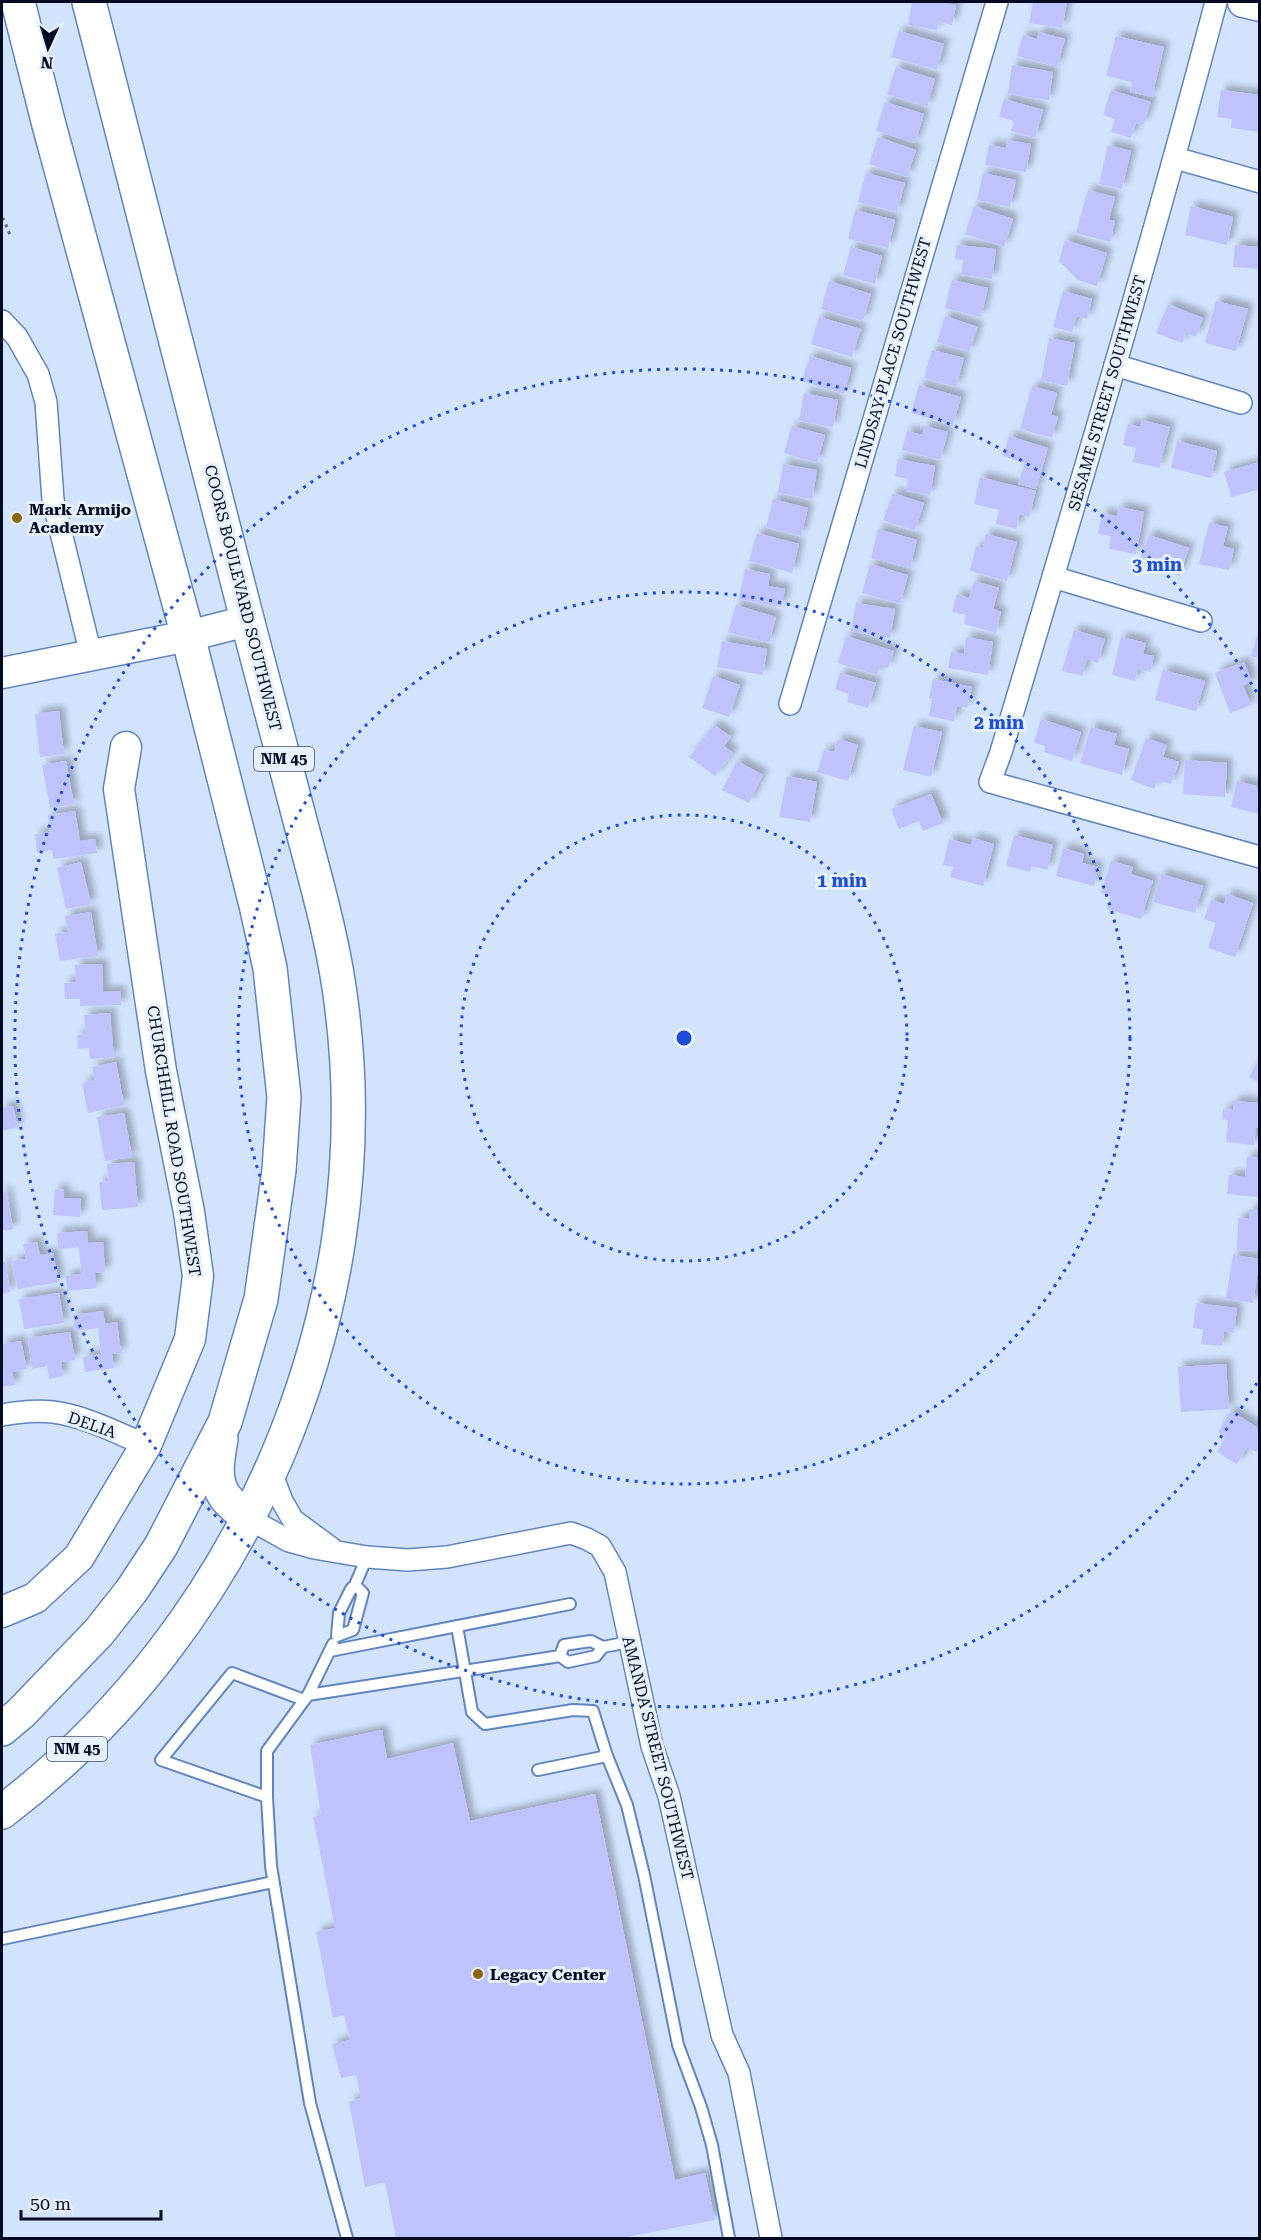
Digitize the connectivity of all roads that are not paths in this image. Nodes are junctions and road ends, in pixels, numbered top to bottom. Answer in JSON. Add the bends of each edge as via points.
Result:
{"nodes":[{"id":1,"x":18,"y":2,"type":"edge"},
{"id":2,"x":89,"y":2,"type":"edge"},
{"id":3,"x":996,"y":2,"type":"edge"},
{"id":4,"x":1216,"y":2,"type":"edge"},
{"id":5,"x":1243,"y":2,"type":"edge"},
{"id":6,"x":1260,"y":6,"type":"edge"},
{"id":7,"x":1175,"y":158,"type":"junction"},
{"id":8,"x":1260,"y":182,"type":"edge"},
{"id":9,"x":2,"y":321,"type":"edge"},
{"id":10,"x":1115,"y":365,"type":"junction"},
{"id":11,"x":1241,"y":403,"type":"dead end"},
{"id":12,"x":1053,"y":577,"type":"junction"},
{"id":13,"x":247,"y":621,"type":"junction"},
{"id":14,"x":1201,"y":621,"type":"dead end"},
{"id":15,"x":188,"y":636,"type":"junction"},
{"id":16,"x":92,"y":655,"type":"junction"},
{"id":17,"x":2,"y":673,"type":"edge"},
{"id":18,"x":790,"y":704,"type":"dead end"},
{"id":19,"x":126,"y":747,"type":"dead end"},
{"id":20,"x":1260,"y":857,"type":"edge"},
{"id":21,"x":2,"y":1415,"type":"edge"},
{"id":22,"x":225,"y":1422,"type":"junction"},
{"id":23,"x":146,"y":1445,"type":"junction"},
{"id":24,"x":271,"y":1472,"type":"junction"},
{"id":25,"x":248,"y":1518,"type":"junction"},
{"id":26,"x":334,"y":1551,"type":"junction"},
{"id":27,"x":367,"y":1557,"type":"junction"},
{"id":28,"x":355,"y":1585,"type":"junction"},
{"id":29,"x":570,"y":1604,"type":"dead end"},
{"id":30,"x":2,"y":1612,"type":"edge"},
{"id":31,"x":457,"y":1626,"type":"junction"},
{"id":32,"x":337,"y":1636,"type":"junction"},
{"id":33,"x":629,"y":1642,"type":"junction"},
{"id":34,"x":603,"y":1647,"type":"junction"},
{"id":35,"x":330,"y":1651,"type":"junction"},
{"id":36,"x":560,"y":1656,"type":"junction"},
{"id":37,"x":466,"y":1671,"type":"junction"},
{"id":38,"x":306,"y":1698,"type":"junction"},
{"id":39,"x":2,"y":1729,"type":"edge"},
{"id":40,"x":607,"y":1756,"type":"junction"},
{"id":41,"x":538,"y":1770,"type":"dead end"},
{"id":42,"x":267,"y":1797,"type":"junction"},
{"id":43,"x":2,"y":1812,"type":"edge"},
{"id":44,"x":273,"y":1882,"type":"junction"},
{"id":45,"x":2,"y":1939,"type":"edge"},
{"id":46,"x":346,"y":2238,"type":"edge"},
{"id":47,"x":729,"y":2238,"type":"edge"},
{"id":48,"x":771,"y":2238,"type":"edge"}],
"edges":[{"from":1,"to":15,"type":"main road"},
{"from":2,"to":13,"type":"main road","name":"COORS BOULEVARD SOUTHWEST","number":"NM 45"},
{"from":3,"to":18,"type":"street","name":"LINDSAY PLACE SOUTHWEST"},
{"from":4,"to":7,"type":"street","name":"SESAME STREET SOUTHWEST"},
{"from":5,"to":6,"type":"street"},
{"from":7,"to":8,"type":"street"},
{"from":7,"to":10,"type":"street","name":"SESAME STREET SOUTHWEST"},
{"from":9,"to":16,"type":"street","via":[[17,337],[38,374],[46,402],[53,500]]},
{"from":10,"to":11,"type":"street"},
{"from":10,"to":12,"type":"street","name":"SESAME STREET SOUTHWEST"},
{"from":12,"to":14,"type":"street"},
{"from":12,"to":20,"type":"street","name":"SESAME STREET SOUTHWEST","via":[[990,782]]},
{"from":13,"to":15,"type":"street"},
{"from":13,"to":24,"type":"main road","name":"COORS BOULEVARD SOUTHWEST","number":"NM 45","via":[[332,945],[343,1010],[349,1128],[340,1243],[329,1300],[295,1414]]},
{"from":15,"to":16,"type":"street"},
{"from":15,"to":22,"type":"main road","via":[[270,968],[284,1097],[279,1170],[261,1299]]},
{"from":16,"to":17,"type":"street"},
{"from":19,"to":23,"type":"street","name":"CHURCHHILL ROAD SOUTHWEST","via":[[119,789],[161,1071],[198,1276],[190,1339]]},
{"from":21,"to":23,"type":"street","name":"DELIA","via":[[53,1412]]},
{"from":22,"to":25,"type":"main road","via":[[217,1460],[218,1477],[223,1495]]},
{"from":22,"to":39,"type":"main road","via":[[161,1546],[132,1590],[99,1632]]},
{"from":23,"to":30,"type":"street","name":"CHURCHHILL ROAD SOUTHWEST","via":[[79,1557],[35,1598]]},
{"from":24,"to":25,"type":"main road","name":"COORS BOULEVARD SOUTHWEST","number":"NM 45"},
{"from":24,"to":26,"type":"street","name":"AMANDA STREET SOUTHWEST","via":[[293,1520]]},
{"from":25,"to":26,"type":"street","name":"AMANDA STREET SOUTHWEST","via":[[289,1541]]},
{"from":25,"to":43,"type":"main road","name":"COORS BOULEVARD SOUTHWEST","number":"NM 45","via":[[188,1617],[143,1676],[74,1751]]},
{"from":26,"to":27,"type":"street","name":"AMANDA STREET SOUTHWEST"},
{"from":27,"to":28,"type":"lane"},
{"from":27,"to":33,"type":"street","name":"AMANDA STREET SOUTHWEST","via":[[447,1557],[571,1533],[600,1546],[615,1572]]},
{"from":28,"to":32,"type":"lane","via":[[339,1613]]},
{"from":28,"to":32,"type":"lane","via":[[363,1593],[352,1630]]},
{"from":29,"to":31,"type":"lane"},
{"from":31,"to":35,"type":"lane"},
{"from":31,"to":37,"type":"lane"},
{"from":32,"to":35,"type":"lane"},
{"from":33,"to":34,"type":"lane"},
{"from":33,"to":48,"type":"street","name":"AMANDA STREET SOUTHWEST","via":[[652,1746],[669,1796],[722,2035],[739,2073]]},
{"from":34,"to":36,"type":"lane","via":[[596,1656],[568,1662]]},
{"from":34,"to":36,"type":"lane","via":[[591,1641],[564,1645]]},
{"from":35,"to":38,"type":"lane"},
{"from":36,"to":37,"type":"lane"},
{"from":37,"to":38,"type":"lane"},
{"from":37,"to":40,"type":"lane","via":[[472,1713],[484,1724],[573,1710],[593,1711]]},
{"from":38,"to":42,"type":"lane","via":[[267,1751]]},
{"from":38,"to":42,"type":"lane","via":[[231,1673],[161,1761]]},
{"from":40,"to":41,"type":"lane"},
{"from":40,"to":47,"type":"lane","via":[[627,1805],[678,2045],[712,2145]]},
{"from":42,"to":44,"type":"lane"},
{"from":44,"to":45,"type":"lane"},
{"from":44,"to":46,"type":"lane","via":[[310,2103]]}]}
